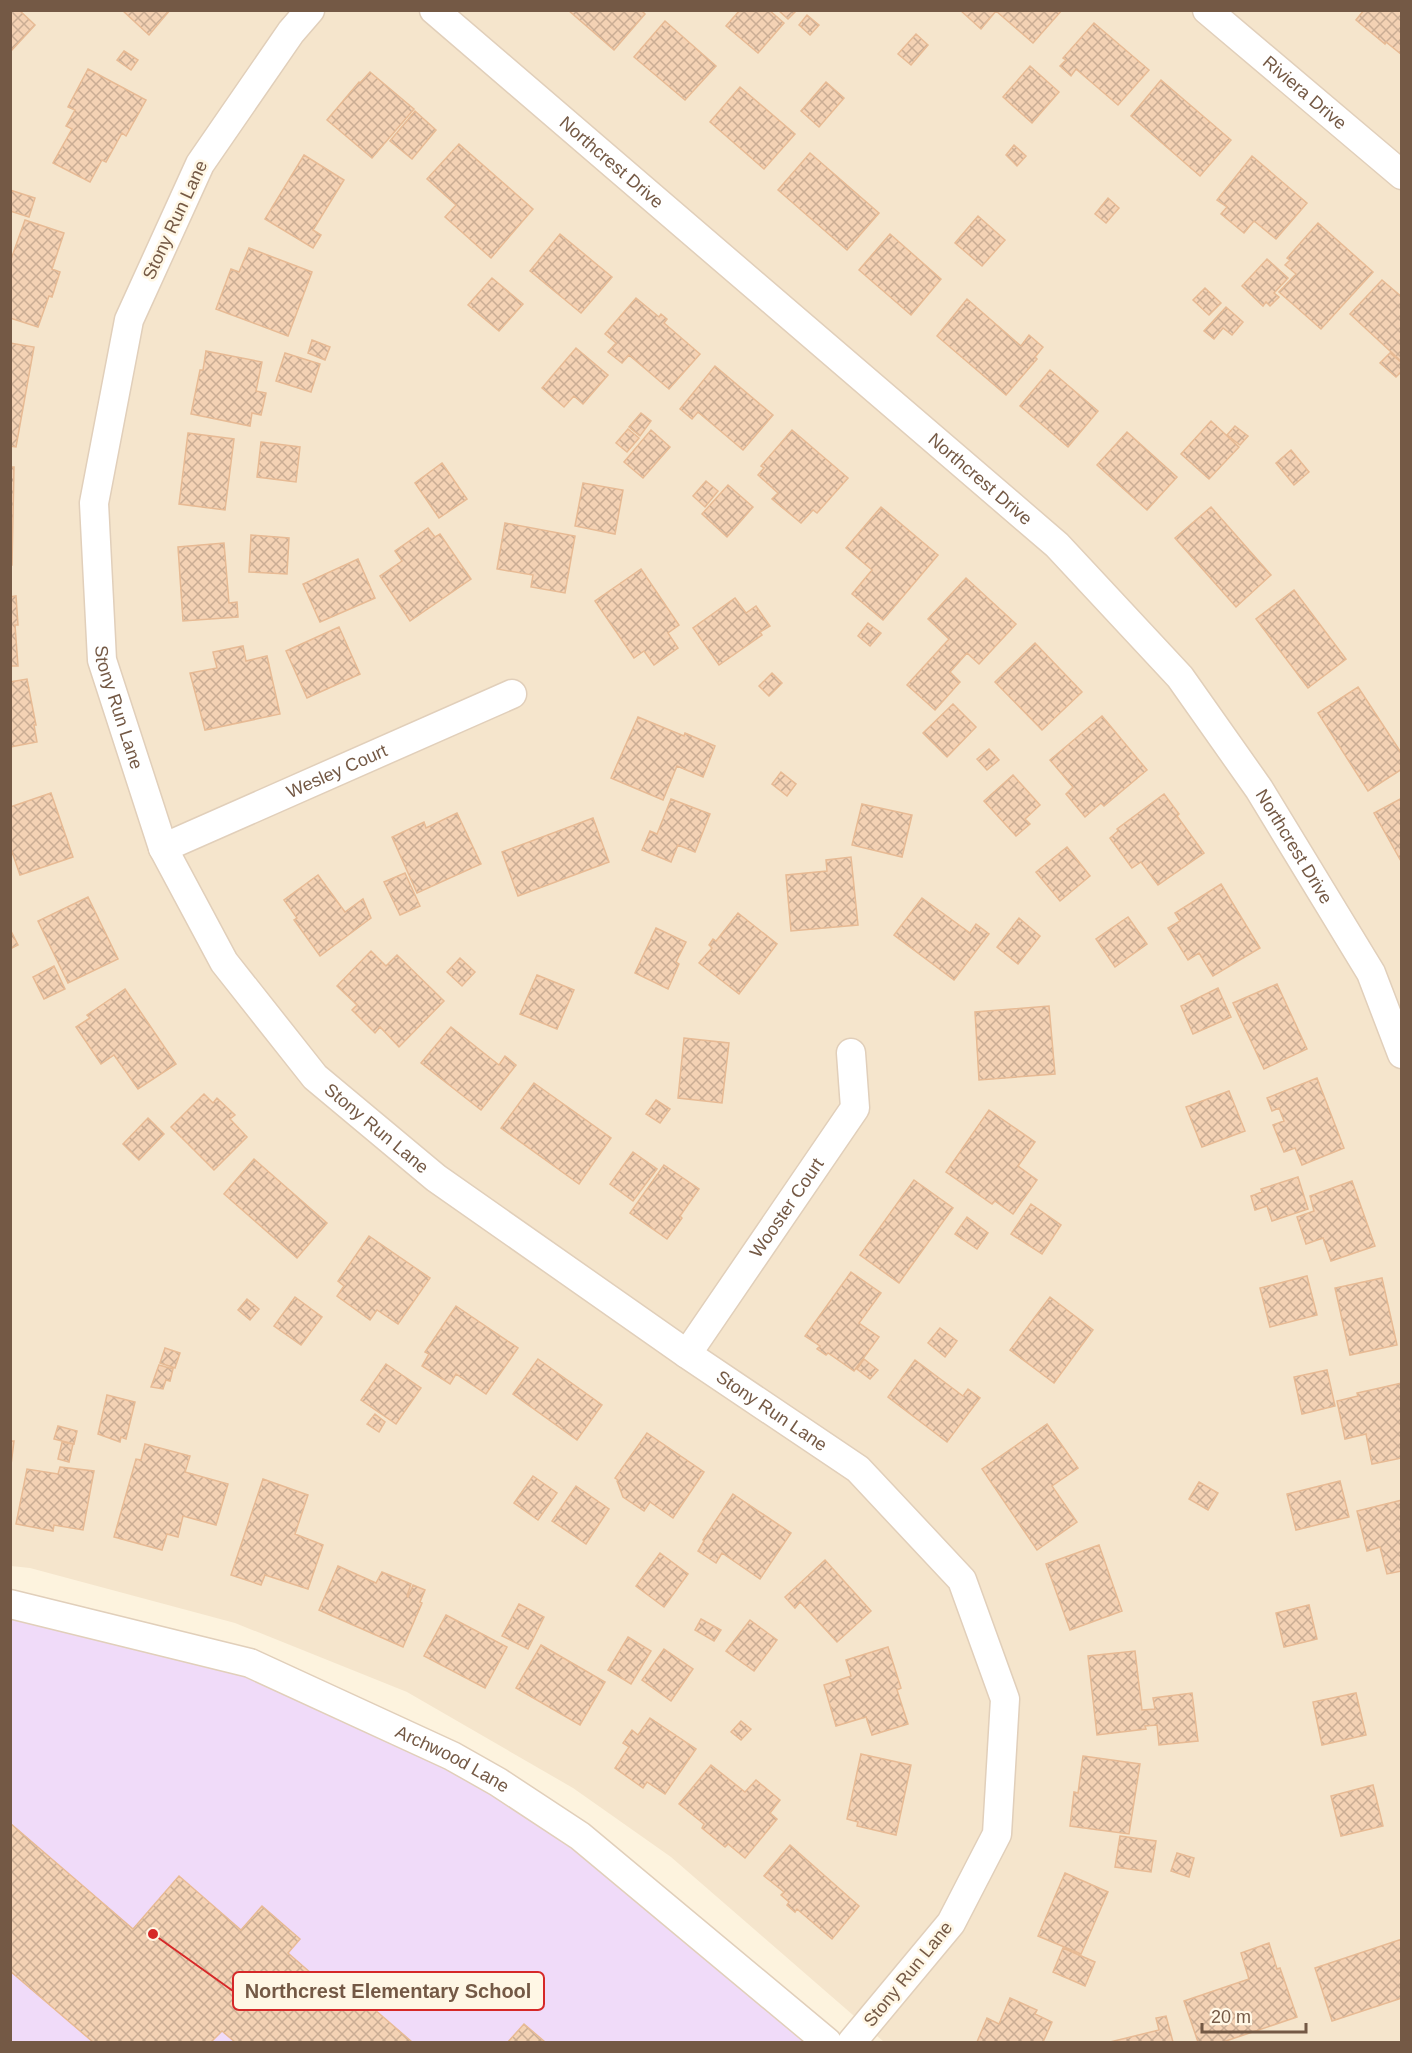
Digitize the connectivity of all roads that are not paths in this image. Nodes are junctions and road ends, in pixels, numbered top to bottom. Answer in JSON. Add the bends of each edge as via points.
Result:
{"nodes":[{"id":1,"x":310,"y":10,"type":"edge"},
{"id":2,"x":434,"y":10,"type":"edge"},
{"id":3,"x":1207,"y":10,"type":"edge"},
{"id":4,"x":1401,"y":175,"type":"edge"},
{"id":5,"x":512,"y":694,"type":"dead end"},
{"id":6,"x":163,"y":848,"type":"junction"},
{"id":7,"x":851,"y":1053,"type":"dead end"},
{"id":8,"x":1401,"y":1054,"type":"edge"},
{"id":9,"x":687,"y":1354,"type":"junction"},
{"id":10,"x":10,"y":1604,"type":"edge"},
{"id":11,"x":827,"y":2043,"type":"edge"},
{"id":12,"x":852,"y":2043,"type":"edge"}],
"edges":[{"from":1,"to":6,"type":"street","name":"Stony Run Lane","via":[[200,164],[129,320],[94,503],[102,660]]},
{"from":2,"to":8,"type":"street","name":"Northcrest Drive","via":[[1057,545],[1180,676],[1259,789],[1371,973]]},
{"from":3,"to":4,"type":"street","name":"Riviera Drive"},
{"from":5,"to":6,"type":"street","name":"Wesley Court"},
{"from":6,"to":9,"type":"street","name":"Stony Run Lane","via":[[224,962],[315,1077],[436,1178]]},
{"from":7,"to":9,"type":"street","name":"Wooster Court","via":[[855,1108]]},
{"from":9,"to":12,"type":"street","name":"Stony Run Lane","via":[[858,1469],[962,1580],[1005,1699],[997,1834],[951,1923]]},
{"from":10,"to":11,"type":"street","name":"Archwood Lane","via":[[250,1663],[452,1756],[580,1836]]}]}
